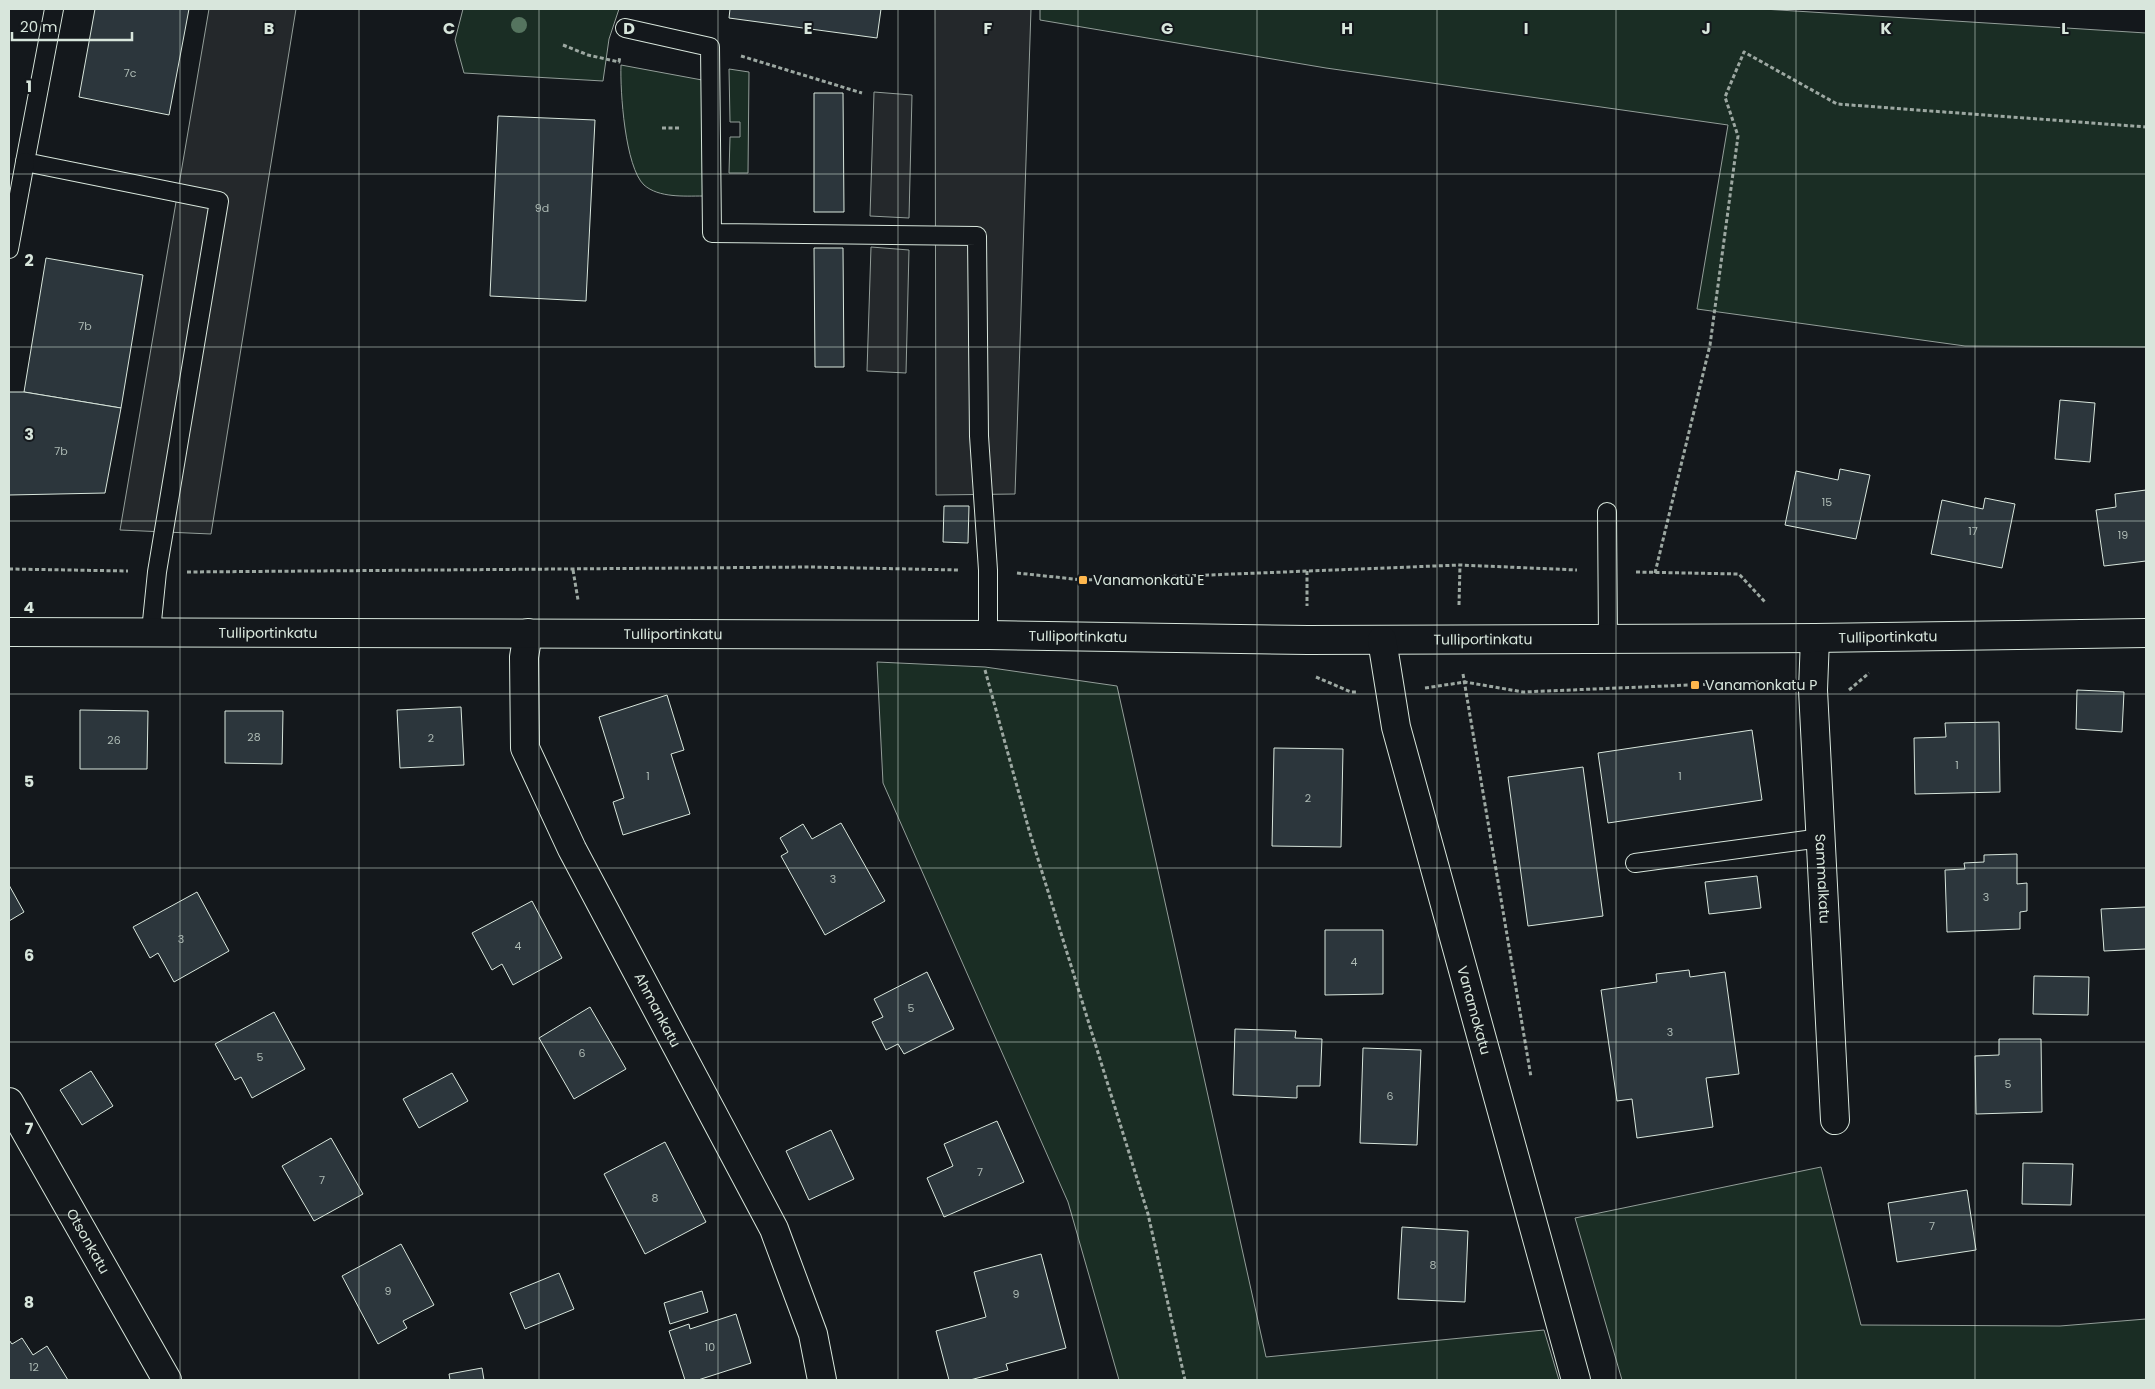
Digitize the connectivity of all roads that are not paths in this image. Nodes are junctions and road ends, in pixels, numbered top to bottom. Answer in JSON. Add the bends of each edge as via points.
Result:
{"nodes":[{"id":1,"x":54,"y":9,"type":"edge"},
{"id":2,"x":625,"y":28,"type":"dead end"},
{"id":3,"x":25,"y":162,"type":"junction"},
{"id":4,"x":9,"y":249,"type":"edge"},
{"id":5,"x":1608,"y":512,"type":"dead end"},
{"id":6,"x":152,"y":631,"type":"junction"},
{"id":7,"x":9,"y":632,"type":"edge"},
{"id":8,"x":528,"y":633,"type":"junction"},
{"id":9,"x":2146,"y":633,"type":"edge"},
{"id":10,"x":988,"y":636,"type":"junction"},
{"id":11,"x":1815,"y":638,"type":"junction"},
{"id":12,"x":1608,"y":639,"type":"junction"},
{"id":13,"x":1382,"y":640,"type":"junction"},
{"id":14,"x":1821,"y":838,"type":"junction"},
{"id":15,"x":1635,"y":863,"type":"dead end"},
{"id":16,"x":9,"y":1102,"type":"edge"},
{"id":17,"x":1835,"y":1120,"type":"dead end"},
{"id":18,"x":166,"y":1380,"type":"edge"},
{"id":19,"x":822,"y":1380,"type":"edge"},
{"id":20,"x":1576,"y":1380,"type":"edge"}],
"edges":[{"from":1,"to":3,"type":"lane"},
{"from":2,"to":10,"type":"lane","via":[[710,47],[712,232],[977,236],[979,436],[988,570]]},
{"from":3,"to":4,"type":"lane"},
{"from":3,"to":6,"type":"lane","via":[[219,201],[157,572]]},
{"from":5,"to":12,"type":"lane"},
{"from":6,"to":7,"type":"street","name":"Tulliportinkatu"},
{"from":6,"to":8,"type":"street","name":"Tulliportinkatu"},
{"from":8,"to":10,"type":"street","name":"Tulliportinkatu"},
{"from":8,"to":19,"type":"street","name":"Ahmankatu","via":[[524,657],[525,748],[572,850],[774,1229],[813,1334]]},
{"from":9,"to":11,"type":"street","name":"Tulliportinkatu"},
{"from":10,"to":13,"type":"street","name":"Tulliportinkatu"},
{"from":11,"to":12,"type":"street","name":"Tulliportinkatu"},
{"from":11,"to":14,"type":"street","name":"Sammalkatu","via":[[1813,690]]},
{"from":12,"to":13,"type":"street","name":"Tulliportinkatu"},
{"from":13,"to":20,"type":"street","name":"Vanamokatu","via":[[1396,727]]},
{"from":14,"to":15,"type":"lane"},
{"from":14,"to":17,"type":"street","name":"Sammalkatu"},
{"from":16,"to":18,"type":"street","name":"Otsonkatu"}]}
